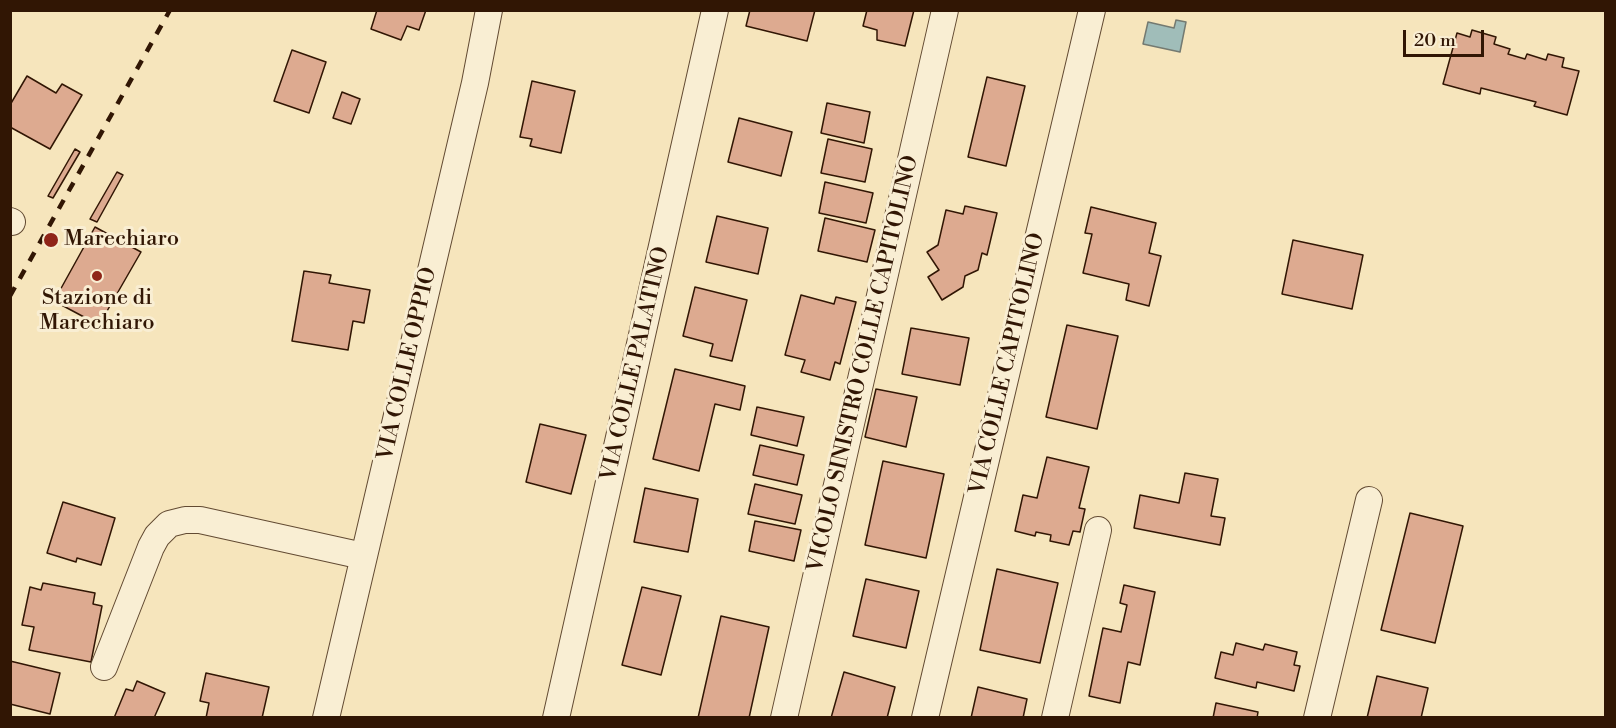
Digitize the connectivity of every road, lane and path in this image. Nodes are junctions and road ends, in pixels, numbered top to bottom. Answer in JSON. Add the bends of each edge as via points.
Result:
{"nodes":[{"id":1,"x":489,"y":10,"type":"edge"},
{"id":2,"x":715,"y":10,"type":"edge"},
{"id":3,"x":945,"y":10,"type":"edge"},
{"id":4,"x":1092,"y":10,"type":"edge"},
{"id":5,"x":1369,"y":500,"type":"dead end"},
{"id":6,"x":1098,"y":530,"type":"dead end"},
{"id":7,"x":363,"y":556,"type":"junction"},
{"id":8,"x":104,"y":667,"type":"dead end"},
{"id":9,"x":326,"y":717,"type":"edge"},
{"id":10,"x":556,"y":717,"type":"edge"},
{"id":11,"x":784,"y":717,"type":"edge"},
{"id":12,"x":925,"y":717,"type":"edge"},
{"id":13,"x":1055,"y":717,"type":"edge"},
{"id":14,"x":1317,"y":717,"type":"edge"}],
"edges":[{"from":1,"to":7,"type":"street","name":"VIA COLLE OPPIO","via":[[476,82]]},
{"from":2,"to":10,"type":"street","name":"VIA COLLE PALATINO"},
{"from":3,"to":11,"type":"street","name":"VICOLO SINISTRO COLLE CAPITOLINO"},
{"from":4,"to":12,"type":"street","name":"VIA COLLE CAPITOLINO"},
{"from":5,"to":14,"type":"street"},
{"from":6,"to":13,"type":"street"},
{"from":7,"to":8,"type":"street","via":[[200,520],[169,524],[151,548]]},
{"from":7,"to":9,"type":"street","name":"VIA COLLE OPPIO"}]}
